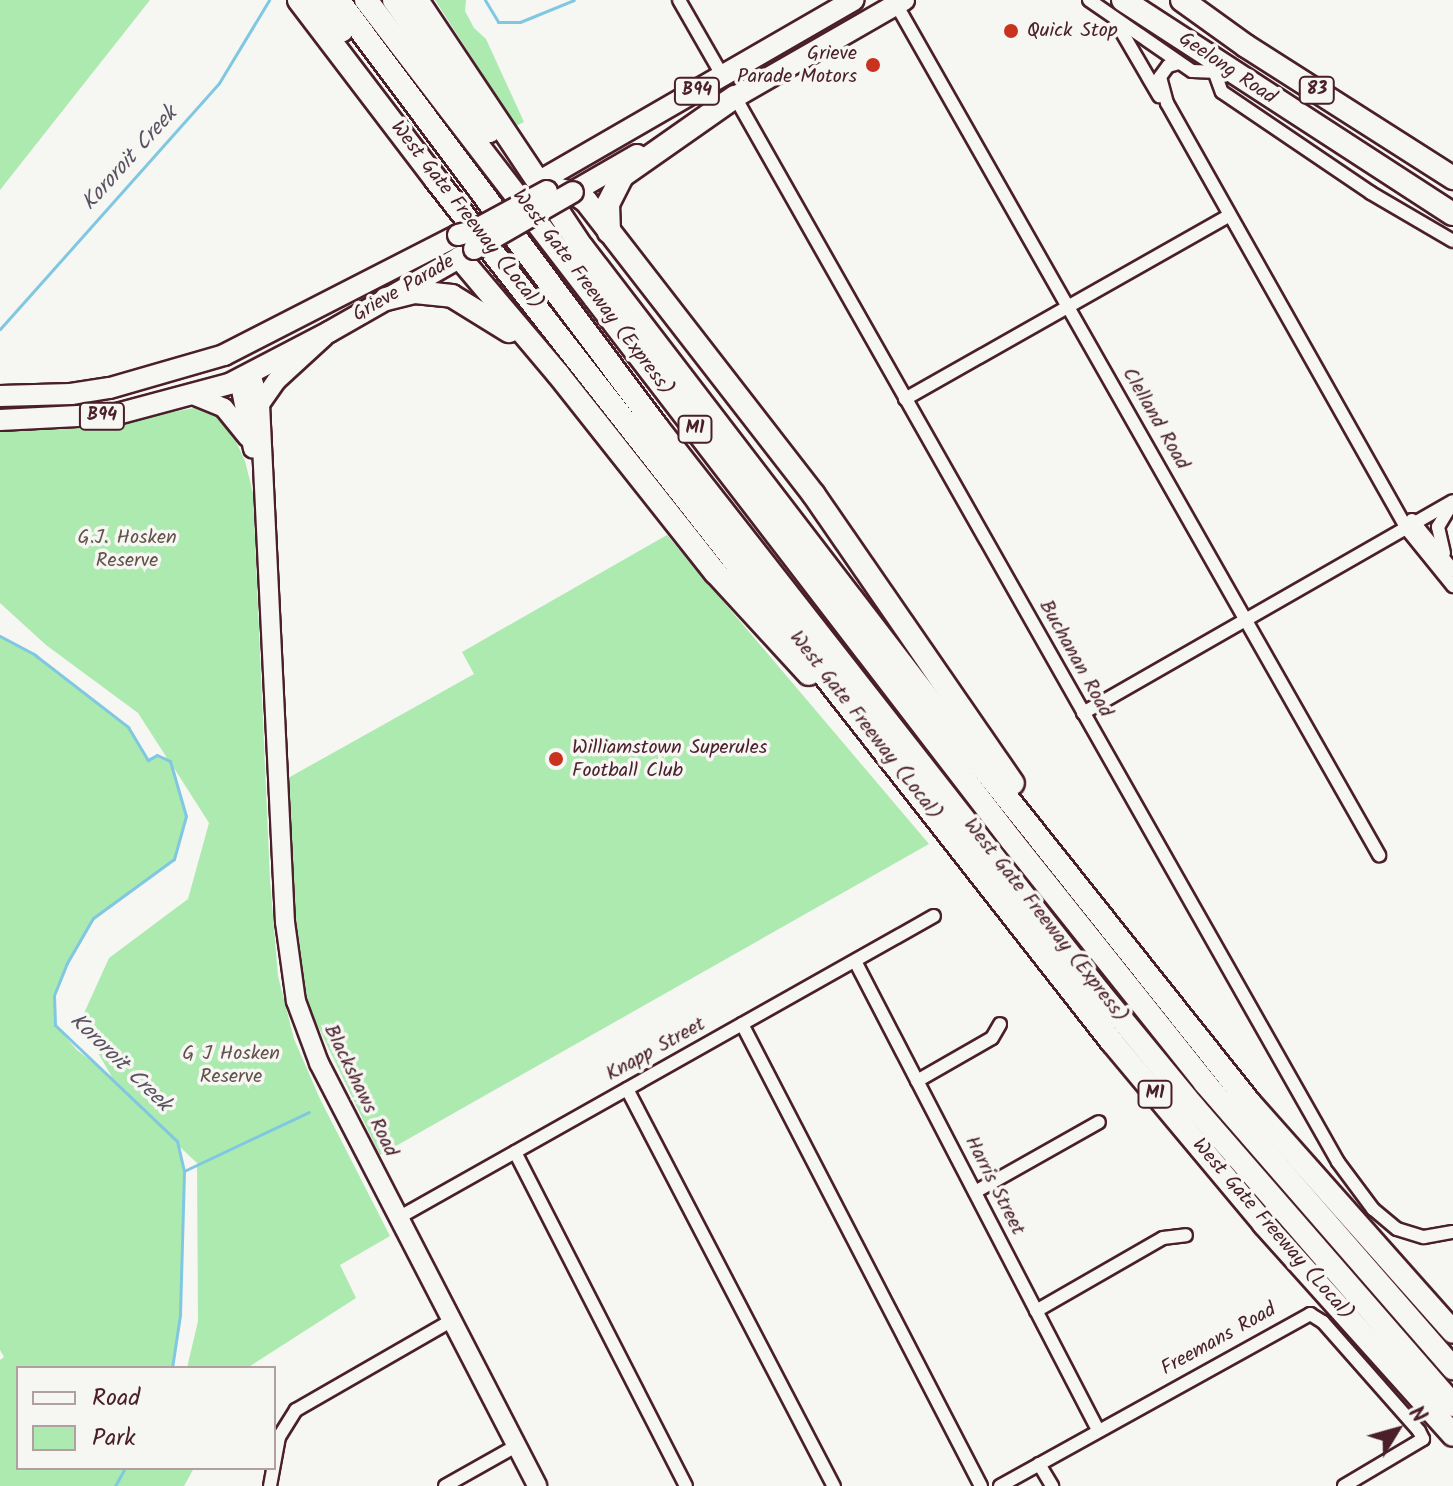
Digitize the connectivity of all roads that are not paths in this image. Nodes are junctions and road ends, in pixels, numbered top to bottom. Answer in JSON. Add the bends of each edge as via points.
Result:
{"nodes":[{"id":1,"x":338,"y":0,"type":"edge"},
{"id":2,"x":366,"y":0,"type":"edge"},
{"id":3,"x":394,"y":0,"type":"edge"},
{"id":4,"x":417,"y":0,"type":"edge"},
{"id":5,"x":679,"y":0,"type":"edge"},
{"id":6,"x":853,"y":0,"type":"edge"},
{"id":7,"x":1089,"y":0,"type":"edge"},
{"id":8,"x":1182,"y":0,"type":"edge"},
{"id":9,"x":898,"y":1,"type":"edge"},
{"id":10,"x":309,"y":5,"type":"edge"},
{"id":11,"x":1118,"y":9,"type":"edge"},
{"id":12,"x":1179,"y":63,"type":"junction"},
{"id":13,"x":1211,"y":64,"type":"junction"},
{"id":14,"x":722,"y":75,"type":"junction"},
{"id":15,"x":735,"y":97,"type":"junction"},
{"id":16,"x":1180,"y":124,"type":"junction"},
{"id":17,"x":1453,"y":178,"type":"edge"},
{"id":18,"x":544,"y":186,"type":"junction"},
{"id":19,"x":573,"y":192,"type":"junction"},
{"id":20,"x":1453,"y":214,"type":"edge"},
{"id":21,"x":1230,"y":215,"type":"junction"},
{"id":22,"x":609,"y":232,"type":"junction"},
{"id":23,"x":1453,"y":241,"type":"edge"},
{"id":24,"x":464,"y":247,"type":"junction"},
{"id":25,"x":521,"y":247,"type":"junction"},
{"id":26,"x":582,"y":247,"type":"junction"},
{"id":27,"x":386,"y":299,"type":"junction"},
{"id":28,"x":1068,"y":307,"type":"junction"},
{"id":29,"x":329,"y":332,"type":"junction"},
{"id":30,"x":237,"y":350,"type":"junction"},
{"id":31,"x":558,"y":374,"type":"junction"},
{"id":32,"x":245,"y":377,"type":"junction"},
{"id":33,"x":9,"y":396,"type":"edge"},
{"id":34,"x":195,"y":396,"type":"junction"},
{"id":35,"x":905,"y":399,"type":"junction"},
{"id":36,"x":260,"y":404,"type":"junction"},
{"id":37,"x":3,"y":420,"type":"edge"},
{"id":38,"x":252,"y":443,"type":"junction"},
{"id":39,"x":263,"y":486,"type":"junction"},
{"id":40,"x":1453,"y":502,"type":"edge"},
{"id":41,"x":1410,"y":526,"type":"junction"},
{"id":42,"x":1453,"y":569,"type":"edge"},
{"id":43,"x":1453,"y":586,"type":"edge"},
{"id":44,"x":1245,"y":618,"type":"junction"},
{"id":45,"x":1083,"y":713,"type":"junction"},
{"id":46,"x":875,"y":740,"type":"junction"},
{"id":47,"x":1379,"y":855,"type":"dead end"},
{"id":48,"x":934,"y":916,"type":"dead end"},
{"id":49,"x":855,"y":961,"type":"junction"},
{"id":50,"x":742,"y":1024,"type":"junction"},
{"id":51,"x":1000,"y":1024,"type":"dead end"},
{"id":52,"x":1207,"y":1049,"type":"junction"},
{"id":53,"x":917,"y":1081,"type":"junction"},
{"id":54,"x":627,"y":1089,"type":"junction"},
{"id":55,"x":1099,"y":1122,"type":"dead end"},
{"id":56,"x":515,"y":1152,"type":"junction"},
{"id":57,"x":975,"y":1192,"type":"junction"},
{"id":58,"x":398,"y":1218,"type":"junction"},
{"id":59,"x":1453,"y":1232,"type":"edge"},
{"id":60,"x":1186,"y":1235,"type":"dead end"},
{"id":61,"x":1036,"y":1311,"type":"junction"},
{"id":62,"x":451,"y":1321,"type":"junction"},
{"id":63,"x":1453,"y":1332,"type":"edge"},
{"id":64,"x":1453,"y":1368,"type":"edge"},
{"id":65,"x":1453,"y":1405,"type":"edge"},
{"id":66,"x":1098,"y":1430,"type":"junction"},
{"id":67,"x":1453,"y":1435,"type":"edge"},
{"id":68,"x":516,"y":1446,"type":"junction"},
{"id":69,"x":276,"y":1453,"type":"edge"},
{"id":70,"x":1039,"y":1464,"type":"junction"},
{"id":71,"x":445,"y":1486,"type":"edge"},
{"id":72,"x":537,"y":1486,"type":"edge"},
{"id":73,"x":686,"y":1486,"type":"edge"},
{"id":74,"x":834,"y":1486,"type":"edge"},
{"id":75,"x":981,"y":1486,"type":"edge"},
{"id":76,"x":1000,"y":1486,"type":"edge"},
{"id":77,"x":1052,"y":1486,"type":"edge"},
{"id":78,"x":1344,"y":1486,"type":"edge"}],
"edges":[{"from":1,"to":25,"type":"highway","name":"West Gate Freeway (Express)","number":"M1"},
{"from":2,"to":64,"type":"highway","name":"West Gate Freeway (Express)","number":"M1","via":[[1041,878],[1205,1083]]},
{"from":3,"to":26,"type":"highway"},
{"from":4,"to":26,"type":"highway","number":"M1"},
{"from":5,"to":14,"type":"street"},
{"from":6,"to":14,"type":"main road","name":"Grieve Parade","number":"B94"},
{"from":7,"to":11,"type":"street"},
{"from":8,"to":17,"type":"highway","name":"Geelong Road","number":"83"},
{"from":9,"to":15,"type":"main road","name":"Grieve Parade","number":"B94"},
{"from":9,"to":28,"type":"street","name":"Clelland Road"},
{"from":10,"to":25,"type":"highway"},
{"from":10,"to":46,"type":"highway","name":"West Gate Freeway (Local)","number":"M1"},
{"from":11,"to":12,"type":"street"},
{"from":11,"to":13,"type":"highway","name":"Geelong Road","number":"83"},
{"from":11,"to":16,"type":"street"},
{"from":12,"to":13,"type":"street","via":[[1197,73]]},
{"from":12,"to":16,"type":"street","via":[[1164,70],[1160,83]]},
{"from":13,"to":20,"type":"highway","name":"Geelong Road","number":"83","via":[[1238,76]]},
{"from":13,"to":23,"type":"street","via":[[1217,86],[1227,96]]},
{"from":14,"to":15,"type":"main road"},
{"from":14,"to":18,"type":"main road","name":"Grieve Parade","number":"B94"},
{"from":15,"to":19,"type":"main road","name":"Grieve Parade","number":"B94"},
{"from":15,"to":22,"type":"highway","via":[[622,176],[609,199]]},
{"from":15,"to":35,"type":"street","name":"Buchanan Road"},
{"from":16,"to":21,"type":"street"},
{"from":18,"to":19,"type":"main road"},
{"from":18,"to":24,"type":"main road","name":"Grieve Parade","number":"B94","via":[[468,223]]},
{"from":19,"to":22,"type":"highway"},
{"from":19,"to":24,"type":"main road","name":"Grieve Parade","number":"B94","bridge":true},
{"from":21,"to":28,"type":"street"},
{"from":21,"to":41,"type":"street"},
{"from":22,"to":52,"type":"highway","via":[[814,495],[1003,769]]},
{"from":24,"to":27,"type":"main road","name":"Grieve Parade","number":"B94"},
{"from":24,"to":30,"type":"main road","name":"Grieve Parade","number":"B94"},
{"from":24,"to":31,"type":"highway"},
{"from":25,"to":65,"type":"highway","name":"West Gate Freeway (Express)","number":"M1","via":[[1100,993]]},
{"from":26,"to":52,"type":"highway","number":"M1","via":[[934,706]]},
{"from":27,"to":29,"type":"main road","name":"Grieve Parade","number":"B94"},
{"from":27,"to":31,"type":"highway","via":[[415,292],[452,296],[509,330]]},
{"from":28,"to":35,"type":"street"},
{"from":28,"to":44,"type":"street","name":"Clelland Road"},
{"from":29,"to":32,"type":"main road","name":"Grieve Parade","number":"B94"},
{"from":29,"to":36,"type":"main road","via":[[264,393]]},
{"from":30,"to":32,"type":"main road"},
{"from":30,"to":33,"type":"main road","name":"Grieve Parade","number":"B94","via":[[110,388]]},
{"from":31,"to":46,"type":"highway","via":[[716,573]]},
{"from":32,"to":34,"type":"main road","name":"Grieve Parade","number":"B94"},
{"from":32,"to":36,"type":"main road","name":"Blackshaws Road"},
{"from":32,"to":38,"type":"main road","name":"Blackshaws Road"},
{"from":34,"to":37,"type":"main road","name":"Grieve Parade","number":"B94","via":[[117,414]]},
{"from":34,"to":38,"type":"main road","via":[[224,408]]},
{"from":35,"to":45,"type":"street","name":"Buchanan Road"},
{"from":36,"to":39,"type":"main road","name":"Blackshaws Road"},
{"from":38,"to":39,"type":"main road","name":"Blackshaws Road"},
{"from":39,"to":58,"type":"main road","name":"Blackshaws Road","via":[[291,976],[319,1063]]},
{"from":40,"to":41,"type":"street"},
{"from":40,"to":42,"type":"street","via":[[1437,533]]},
{"from":41,"to":42,"type":"street"},
{"from":41,"to":43,"type":"street"},
{"from":41,"to":44,"type":"street"},
{"from":44,"to":45,"type":"street"},
{"from":44,"to":47,"type":"street","name":"Clelland Road"},
{"from":45,"to":59,"type":"street","name":"Buchanan Road","via":[[1338,1162],[1373,1209],[1397,1229],[1424,1237]]},
{"from":46,"to":67,"type":"highway","name":"West Gate Freeway (Local)","number":"M1","via":[[1168,1110]]},
{"from":48,"to":49,"type":"street","name":"Knapp Street"},
{"from":49,"to":50,"type":"street","name":"Knapp Street"},
{"from":49,"to":53,"type":"street","name":"Harris Street"},
{"from":50,"to":54,"type":"street","name":"Knapp Street"},
{"from":50,"to":75,"type":"street"},
{"from":51,"to":53,"type":"street","via":[[992,1038]]},
{"from":52,"to":63,"type":"highway","number":"M1"},
{"from":53,"to":57,"type":"street","name":"Harris Street"},
{"from":54,"to":56,"type":"street","name":"Knapp Street"},
{"from":54,"to":74,"type":"street"},
{"from":55,"to":57,"type":"street"},
{"from":56,"to":58,"type":"street","name":"Knapp Street"},
{"from":56,"to":73,"type":"street"},
{"from":57,"to":61,"type":"street","name":"Harris Street"},
{"from":58,"to":62,"type":"main road","name":"Blackshaws Road"},
{"from":60,"to":61,"type":"street","via":[[1163,1238]]},
{"from":61,"to":66,"type":"street","name":"Harris Street"},
{"from":62,"to":68,"type":"main road","name":"Blackshaws Road"},
{"from":62,"to":69,"type":"street","via":[[296,1410],[279,1437]]},
{"from":66,"to":70,"type":"street","name":"Freemans Road"},
{"from":66,"to":78,"type":"street","name":"Freemans Road","via":[[1310,1314],[1323,1322],[1423,1439]]},
{"from":68,"to":71,"type":"street"},
{"from":68,"to":72,"type":"main road","name":"Blackshaws Road"},
{"from":70,"to":76,"type":"street","name":"Freemans Road"},
{"from":70,"to":77,"type":"street"}]}
